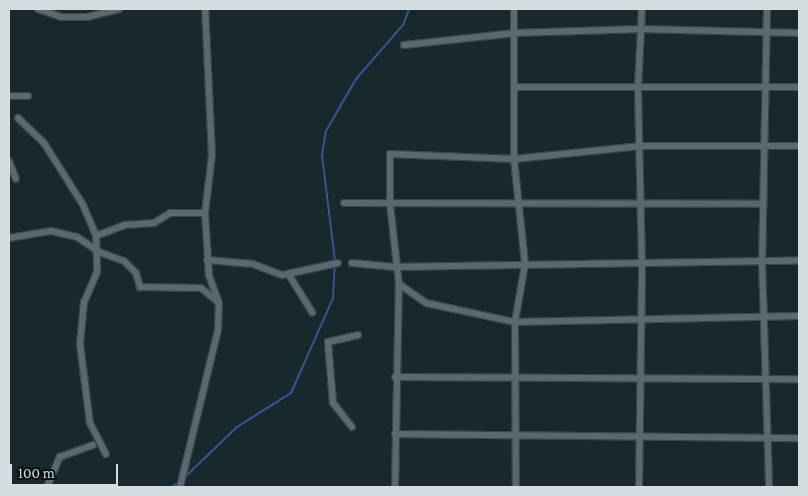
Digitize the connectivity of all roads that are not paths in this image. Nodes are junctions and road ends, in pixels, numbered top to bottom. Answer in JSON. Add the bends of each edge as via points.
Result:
{"nodes":[{"id":1,"x":38,"y":9,"type":"edge"},
{"id":2,"x":118,"y":9,"type":"edge"},
{"id":3,"x":205,"y":9,"type":"edge"},
{"id":4,"x":514,"y":9,"type":"edge"},
{"id":5,"x":642,"y":9,"type":"edge"},
{"id":6,"x":767,"y":9,"type":"edge"},
{"id":7,"x":642,"y":29,"type":"junction"},
{"id":8,"x":515,"y":33,"type":"junction"},
{"id":9,"x":799,"y":33,"type":"edge"},
{"id":10,"x":767,"y":34,"type":"junction"},
{"id":11,"x":404,"y":45,"type":"dead end"},
{"id":12,"x":517,"y":87,"type":"junction"},
{"id":13,"x":767,"y":87,"type":"junction"},
{"id":14,"x":799,"y":87,"type":"edge"},
{"id":15,"x":638,"y":88,"type":"junction"},
{"id":16,"x":9,"y":96,"type":"edge"},
{"id":17,"x":28,"y":96,"type":"dead end"},
{"id":18,"x":18,"y":118,"type":"dead end"},
{"id":19,"x":641,"y":146,"type":"junction"},
{"id":20,"x":767,"y":146,"type":"junction"},
{"id":21,"x":799,"y":146,"type":"edge"},
{"id":22,"x":514,"y":160,"type":"junction"},
{"id":23,"x":9,"y":161,"type":"edge"},
{"id":24,"x":16,"y":179,"type":"dead end"},
{"id":25,"x":344,"y":203,"type":"dead end"},
{"id":26,"x":390,"y":204,"type":"junction"},
{"id":27,"x":763,"y":204,"type":"junction"},
{"id":28,"x":519,"y":206,"type":"junction"},
{"id":29,"x":641,"y":207,"type":"junction"},
{"id":30,"x":205,"y":213,"type":"junction"},
{"id":31,"x":96,"y":236,"type":"junction"},
{"id":32,"x":9,"y":238,"type":"edge"},
{"id":33,"x":99,"y":252,"type":"junction"},
{"id":34,"x":208,"y":260,"type":"junction"},
{"id":35,"x":762,"y":260,"type":"junction"},
{"id":36,"x":799,"y":261,"type":"edge"},
{"id":37,"x":338,"y":263,"type":"dead end"},
{"id":38,"x":352,"y":263,"type":"dead end"},
{"id":39,"x":525,"y":264,"type":"junction"},
{"id":40,"x":642,"y":265,"type":"junction"},
{"id":41,"x":395,"y":267,"type":"junction"},
{"id":42,"x":288,"y":275,"type":"junction"},
{"id":43,"x":400,"y":284,"type":"junction"},
{"id":44,"x":219,"y":303,"type":"junction"},
{"id":45,"x":312,"y":312,"type":"dead end"},
{"id":46,"x":799,"y":316,"type":"edge"},
{"id":47,"x":641,"y":318,"type":"junction"},
{"id":48,"x":765,"y":318,"type":"junction"},
{"id":49,"x":515,"y":322,"type":"junction"},
{"id":50,"x":358,"y":336,"type":"dead end"},
{"id":51,"x":395,"y":377,"type":"junction"},
{"id":52,"x":642,"y":379,"type":"junction"},
{"id":53,"x":768,"y":379,"type":"junction"},
{"id":54,"x":799,"y":379,"type":"edge"},
{"id":55,"x":518,"y":380,"type":"junction"},
{"id":56,"x":352,"y":427,"type":"dead end"},
{"id":57,"x":395,"y":434,"type":"junction"},
{"id":58,"x":515,"y":434,"type":"junction"},
{"id":59,"x":640,"y":436,"type":"junction"},
{"id":60,"x":768,"y":437,"type":"junction"},
{"id":61,"x":799,"y":438,"type":"edge"},
{"id":62,"x":94,"y":445,"type":"dead end"},
{"id":63,"x":106,"y":454,"type":"dead end"},
{"id":64,"x":46,"y":487,"type":"edge"},
{"id":65,"x":180,"y":487,"type":"edge"},
{"id":66,"x":395,"y":487,"type":"edge"},
{"id":67,"x":516,"y":487,"type":"edge"},
{"id":68,"x":639,"y":487,"type":"edge"},
{"id":69,"x":769,"y":487,"type":"edge"}],
"edges":[{"from":1,"to":2,"type":"street","via":[[61,17],[86,17]]},
{"from":3,"to":30,"type":"street","via":[[212,155]]},
{"from":4,"to":8,"type":"street"},
{"from":5,"to":7,"type":"street"},
{"from":6,"to":10,"type":"street"},
{"from":7,"to":8,"type":"street"},
{"from":7,"to":10,"type":"street"},
{"from":7,"to":15,"type":"street"},
{"from":8,"to":11,"type":"street"},
{"from":8,"to":12,"type":"street"},
{"from":9,"to":10,"type":"street"},
{"from":10,"to":13,"type":"street"},
{"from":12,"to":15,"type":"street"},
{"from":12,"to":22,"type":"street"},
{"from":13,"to":14,"type":"street"},
{"from":13,"to":15,"type":"street"},
{"from":13,"to":20,"type":"street"},
{"from":15,"to":19,"type":"street"},
{"from":16,"to":17,"type":"street"},
{"from":18,"to":31,"type":"street","via":[[44,142],[83,205]]},
{"from":19,"to":20,"type":"street"},
{"from":19,"to":22,"type":"street"},
{"from":19,"to":29,"type":"street"},
{"from":20,"to":21,"type":"street"},
{"from":20,"to":27,"type":"street"},
{"from":22,"to":26,"type":"street","via":[[390,154]]},
{"from":22,"to":28,"type":"street"},
{"from":23,"to":24,"type":"street"},
{"from":25,"to":26,"type":"street"},
{"from":26,"to":28,"type":"street"},
{"from":26,"to":41,"type":"street"},
{"from":27,"to":29,"type":"street"},
{"from":27,"to":35,"type":"street"},
{"from":28,"to":29,"type":"street"},
{"from":28,"to":39,"type":"street"},
{"from":29,"to":40,"type":"street"},
{"from":30,"to":31,"type":"street","via":[[170,213],[154,223],[125,224]]},
{"from":30,"to":34,"type":"street"},
{"from":31,"to":33,"type":"street"},
{"from":32,"to":33,"type":"street","via":[[51,231],[77,237]]},
{"from":33,"to":44,"type":"street","via":[[124,260],[136,273],[140,287],[201,288]]},
{"from":33,"to":63,"type":"street","via":[[97,272],[84,302],[80,344],[90,423]]},
{"from":34,"to":42,"type":"street","via":[[253,264]]},
{"from":34,"to":44,"type":"street"},
{"from":35,"to":36,"type":"street"},
{"from":35,"to":40,"type":"street"},
{"from":35,"to":48,"type":"street"},
{"from":37,"to":42,"type":"street"},
{"from":38,"to":41,"type":"street"},
{"from":39,"to":40,"type":"street"},
{"from":39,"to":41,"type":"street"},
{"from":39,"to":49,"type":"street"},
{"from":40,"to":47,"type":"street"},
{"from":41,"to":43,"type":"street"},
{"from":42,"to":45,"type":"street"},
{"from":43,"to":49,"type":"street","via":[[426,303]]},
{"from":43,"to":51,"type":"street"},
{"from":44,"to":65,"type":"street","via":[[215,342]]},
{"from":46,"to":48,"type":"street"},
{"from":47,"to":48,"type":"street"},
{"from":47,"to":49,"type":"street"},
{"from":47,"to":52,"type":"street"},
{"from":48,"to":53,"type":"street"},
{"from":49,"to":55,"type":"street"},
{"from":50,"to":56,"type":"street","via":[[328,342],[333,403]]},
{"from":51,"to":55,"type":"street"},
{"from":51,"to":57,"type":"street"},
{"from":52,"to":53,"type":"street"},
{"from":52,"to":55,"type":"street"},
{"from":52,"to":59,"type":"street"},
{"from":53,"to":54,"type":"street"},
{"from":53,"to":60,"type":"street"},
{"from":55,"to":58,"type":"street"},
{"from":57,"to":58,"type":"street"},
{"from":57,"to":66,"type":"street"},
{"from":58,"to":59,"type":"street"},
{"from":58,"to":67,"type":"street"},
{"from":59,"to":60,"type":"street"},
{"from":59,"to":68,"type":"street"},
{"from":60,"to":61,"type":"street"},
{"from":60,"to":69,"type":"street"},
{"from":62,"to":64,"type":"street","via":[[60,457]]}]}
